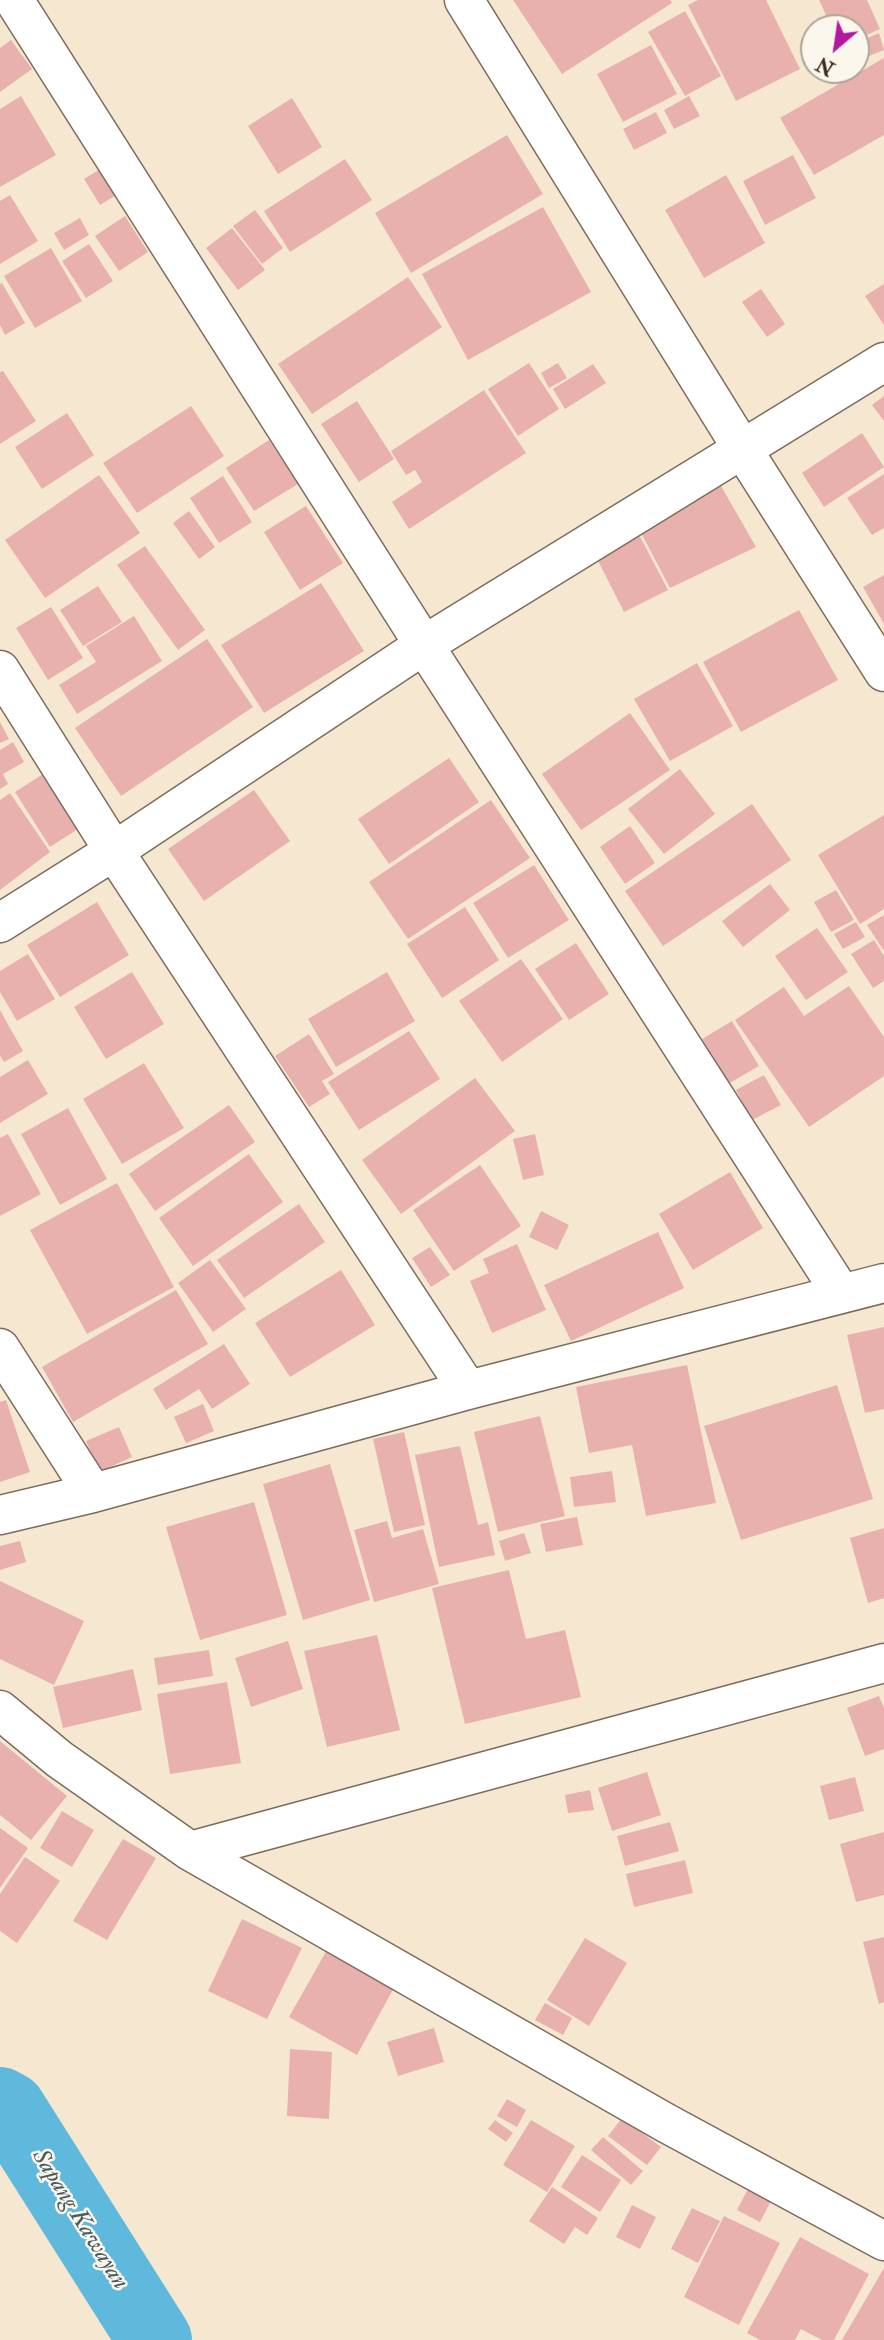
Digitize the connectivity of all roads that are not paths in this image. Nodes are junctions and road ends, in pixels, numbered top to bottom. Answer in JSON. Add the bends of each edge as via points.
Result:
{"nodes":[{"id":1,"x":14,"y":0,"type":"edge"},
{"id":2,"x":464,"y":0,"type":"edge"},
{"id":3,"x":884,"y":362,"type":"edge"},
{"id":4,"x":743,"y":450,"type":"junction"},
{"id":5,"x":424,"y":645,"type":"junction"},
{"id":6,"x":0,"y":670,"type":"edge"},
{"id":7,"x":884,"y":672,"type":"edge"},
{"id":8,"x":114,"y":851,"type":"junction"},
{"id":9,"x":0,"y":923,"type":"edge"},
{"id":10,"x":884,"y":1283,"type":"edge"},
{"id":11,"x":841,"y":1293,"type":"junction"},
{"id":12,"x":0,"y":1348,"type":"edge"},
{"id":13,"x":468,"y":1390,"type":"junction"},
{"id":14,"x":93,"y":1493,"type":"junction"},
{"id":15,"x":0,"y":1515,"type":"edge"},
{"id":16,"x":884,"y":1663,"type":"edge"},
{"id":17,"x":0,"y":1710,"type":"edge"},
{"id":18,"x":190,"y":1851,"type":"junction"},
{"id":19,"x":884,"y":2241,"type":"edge"}],
"edges":[{"from":1,"to":5,"type":"street"},
{"from":2,"to":4,"type":"street"},
{"from":3,"to":4,"type":"street"},
{"from":4,"to":5,"type":"street"},
{"from":4,"to":7,"type":"street"},
{"from":5,"to":8,"type":"street"},
{"from":5,"to":11,"type":"street"},
{"from":6,"to":8,"type":"street"},
{"from":8,"to":9,"type":"street"},
{"from":8,"to":13,"type":"street"},
{"from":10,"to":11,"type":"street"},
{"from":11,"to":13,"type":"street"},
{"from":12,"to":14,"type":"street"},
{"from":13,"to":14,"type":"street"},
{"from":14,"to":15,"type":"street"},
{"from":16,"to":18,"type":"street"},
{"from":17,"to":18,"type":"street","via":[[59,1759]]},
{"from":18,"to":19,"type":"street","via":[[666,2123]]}]}
